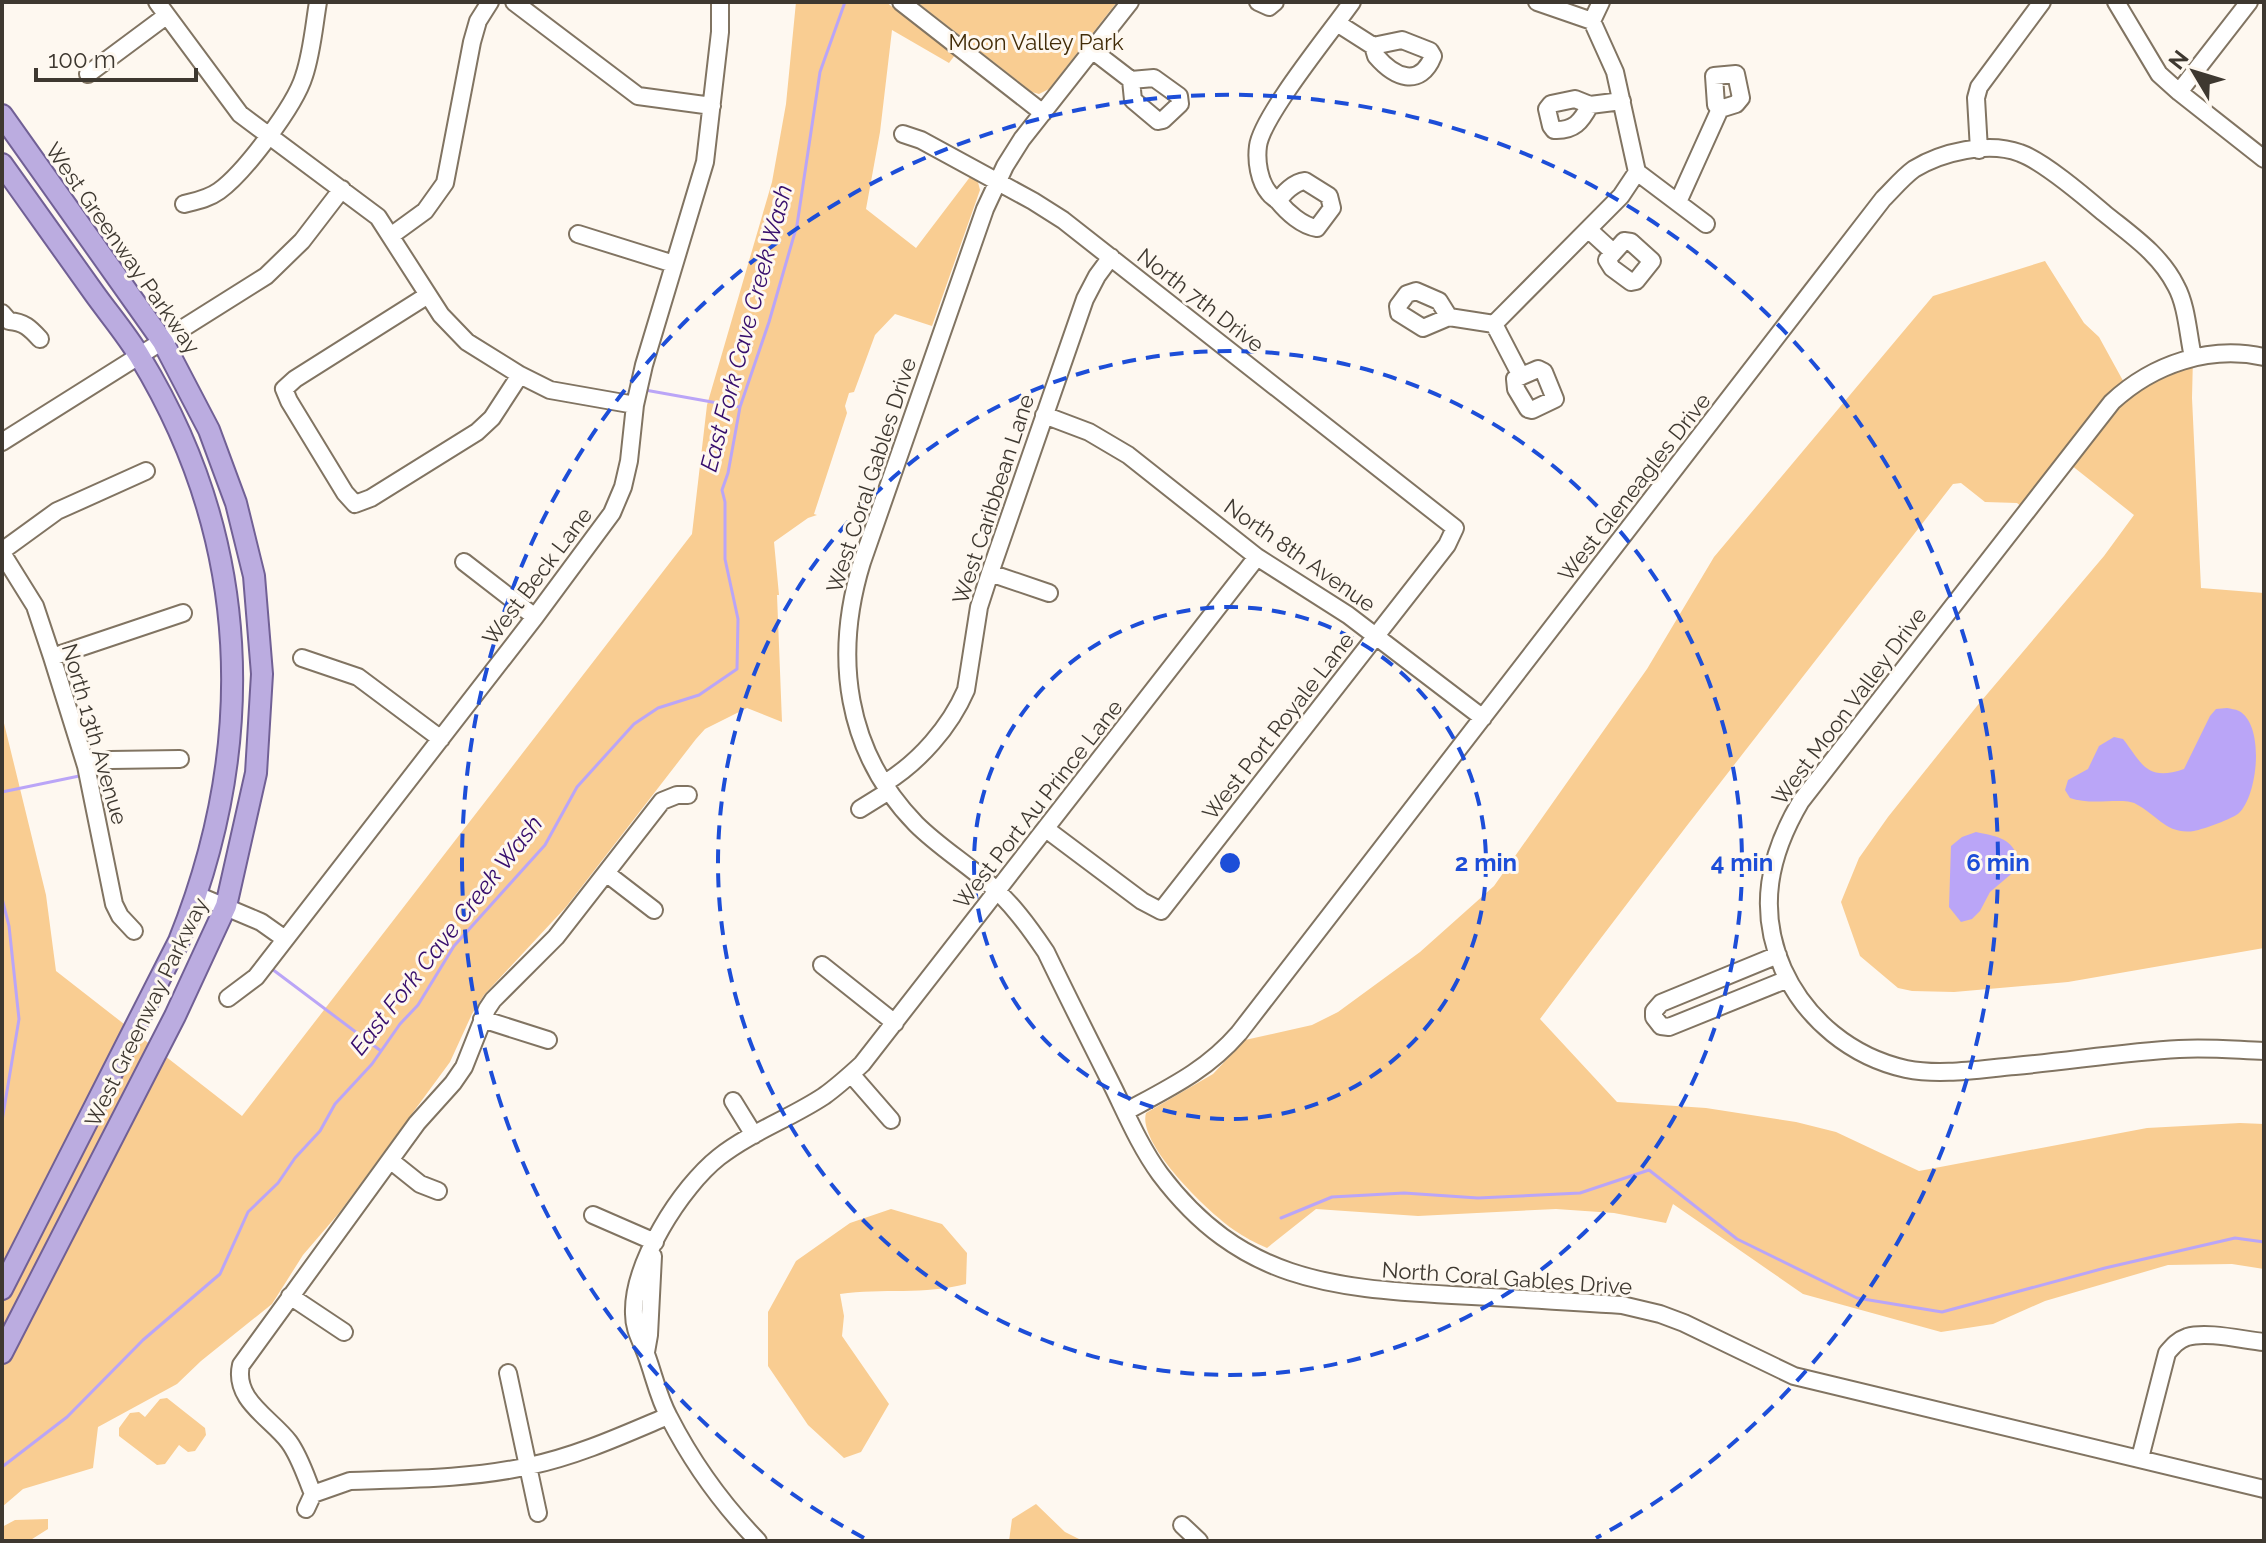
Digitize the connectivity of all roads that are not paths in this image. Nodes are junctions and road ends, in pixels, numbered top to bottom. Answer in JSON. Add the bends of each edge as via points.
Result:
{"nodes":[{"id":1,"x":318,"y":2,"type":"edge"},
{"id":2,"x":490,"y":2,"type":"edge"},
{"id":3,"x":514,"y":2,"type":"edge"},
{"id":4,"x":720,"y":2,"type":"edge"},
{"id":5,"x":901,"y":2,"type":"edge"},
{"id":6,"x":1130,"y":2,"type":"edge"},
{"id":7,"x":1258,"y":2,"type":"edge"},
{"id":8,"x":1275,"y":2,"type":"edge"},
{"id":9,"x":1352,"y":2,"type":"edge"},
{"id":10,"x":1537,"y":2,"type":"edge"},
{"id":11,"x":1601,"y":2,"type":"edge"},
{"id":12,"x":2042,"y":2,"type":"edge"},
{"id":13,"x":2116,"y":2,"type":"edge"},
{"id":14,"x":2249,"y":2,"type":"edge"},
{"id":15,"x":161,"y":9,"type":"edge"},
{"id":16,"x":1592,"y":21,"type":"junction"},
{"id":17,"x":1337,"y":23,"type":"junction"},
{"id":18,"x":1373,"y":46,"type":"dead end"},
{"id":19,"x":1092,"y":50,"type":"junction"},
{"id":20,"x":88,"y":74,"type":"dead end"},
{"id":21,"x":1131,"y":80,"type":"dead end"},
{"id":22,"x":2179,"y":92,"type":"junction"},
{"id":23,"x":1622,"y":101,"type":"junction"},
{"id":24,"x":1590,"y":105,"type":"dead end"},
{"id":25,"x":712,"y":106,"type":"junction"},
{"id":26,"x":1720,"y":109,"type":"dead end"},
{"id":27,"x":1043,"y":113,"type":"junction"},
{"id":28,"x":2,"y":115,"type":"edge"},
{"id":29,"x":903,"y":134,"type":"dead end"},
{"id":30,"x":267,"y":136,"type":"junction"},
{"id":31,"x":1979,"y":150,"type":"junction"},
{"id":32,"x":2264,"y":159,"type":"edge"},
{"id":33,"x":2,"y":164,"type":"edge"},
{"id":34,"x":1637,"y":172,"type":"junction"},
{"id":35,"x":997,"y":182,"type":"junction"},
{"id":36,"x":342,"y":189,"type":"junction"},
{"id":37,"x":1279,"y":202,"type":"dead end"},
{"id":38,"x":1678,"y":202,"type":"junction"},
{"id":39,"x":184,"y":204,"type":"dead end"},
{"id":40,"x":1706,"y":224,"type":"dead end"},
{"id":41,"x":1589,"y":230,"type":"junction"},
{"id":42,"x":578,"y":234,"type":"dead end"},
{"id":43,"x":392,"y":235,"type":"junction"},
{"id":44,"x":1613,"y":252,"type":"dead end"},
{"id":45,"x":1111,"y":257,"type":"junction"},
{"id":46,"x":674,"y":264,"type":"junction"},
{"id":47,"x":428,"y":295,"type":"junction"},
{"id":48,"x":1449,"y":317,"type":"dead end"},
{"id":49,"x":4,"y":320,"type":"edge"},
{"id":50,"x":1494,"y":324,"type":"junction"},
{"id":51,"x":40,"y":339,"type":"dead end"},
{"id":52,"x":163,"y":342,"type":"junction"},
{"id":53,"x":140,"y":357,"type":"junction"},
{"id":54,"x":2193,"y":357,"type":"junction"},
{"id":55,"x":2264,"y":357,"type":"edge"},
{"id":56,"x":520,"y":375,"type":"junction"},
{"id":57,"x":1521,"y":376,"type":"dead end"},
{"id":58,"x":635,"y":405,"type":"junction"},
{"id":59,"x":1044,"y":415,"type":"junction"},
{"id":60,"x":2,"y":442,"type":"edge"},
{"id":61,"x":146,"y":471,"type":"dead end"},
{"id":62,"x":1455,"y":528,"type":"joint"},
{"id":63,"x":2,"y":552,"type":"edge"},
{"id":64,"x":1257,"y":557,"type":"junction"},
{"id":65,"x":464,"y":562,"type":"dead end"},
{"id":66,"x":990,"y":573,"type":"junction"},
{"id":67,"x":1049,"y":593,"type":"dead end"},
{"id":68,"x":183,"y":613,"type":"dead end"},
{"id":69,"x":535,"y":617,"type":"junction"},
{"id":70,"x":1376,"y":636,"type":"junction"},
{"id":71,"x":52,"y":657,"type":"junction"},
{"id":72,"x":302,"y":658,"type":"dead end"},
{"id":73,"x":1483,"y":718,"type":"junction"},
{"id":74,"x":441,"y":739,"type":"junction"},
{"id":75,"x":180,"y":759,"type":"dead end"},
{"id":76,"x":86,"y":766,"type":"junction"},
{"id":77,"x":887,"y":787,"type":"junction"},
{"id":78,"x":688,"y":795,"type":"dead end"},
{"id":79,"x":860,"y":809,"type":"dead end"},
{"id":80,"x":1046,"y":829,"type":"junction"},
{"id":81,"x":606,"y":873,"type":"junction"},
{"id":82,"x":998,"y":892,"type":"junction"},
{"id":83,"x":197,"y":895,"type":"junction"},
{"id":84,"x":226,"y":906,"type":"junction"},
{"id":85,"x":654,"y":910,"type":"dead end"},
{"id":86,"x":134,"y":931,"type":"dead end"},
{"id":87,"x":285,"y":939,"type":"junction"},
{"id":88,"x":1778,"y":955,"type":"junction"},
{"id":89,"x":822,"y":965,"type":"dead end"},
{"id":90,"x":1788,"y":979,"type":"junction"},
{"id":91,"x":228,"y":998,"type":"dead end"},
{"id":92,"x":482,"y":1019,"type":"junction"},
{"id":93,"x":895,"y":1023,"type":"junction"},
{"id":94,"x":548,"y":1040,"type":"dead end"},
{"id":95,"x":2264,"y":1051,"type":"edge"},
{"id":96,"x":851,"y":1074,"type":"junction"},
{"id":97,"x":733,"y":1101,"type":"dead end"},
{"id":98,"x":1125,"y":1112,"type":"junction"},
{"id":99,"x":891,"y":1120,"type":"dead end"},
{"id":100,"x":754,"y":1135,"type":"junction"},
{"id":101,"x":1149,"y":1158,"type":"joint"},
{"id":102,"x":390,"y":1160,"type":"junction"},
{"id":103,"x":438,"y":1191,"type":"dead end"},
{"id":104,"x":593,"y":1215,"type":"dead end"},
{"id":105,"x":655,"y":1242,"type":"junction"},
{"id":106,"x":2,"y":1289,"type":"edge"},
{"id":107,"x":290,"y":1296,"type":"junction"},
{"id":108,"x":344,"y":1332,"type":"dead end"},
{"id":109,"x":2264,"y":1342,"type":"edge"},
{"id":110,"x":4,"y":1350,"type":"edge"},
{"id":111,"x":508,"y":1373,"type":"dead end"},
{"id":112,"x":668,"y":1416,"type":"junction"},
{"id":113,"x":2140,"y":1458,"type":"junction"},
{"id":114,"x":529,"y":1466,"type":"junction"},
{"id":115,"x":2264,"y":1489,"type":"edge"},
{"id":116,"x":538,"y":1513,"type":"dead end"},
{"id":117,"x":1182,"y":1525,"type":"dead end"},
{"id":118,"x":755,"y":1540,"type":"edge"},
{"id":119,"x":1199,"y":1541,"type":"edge"}],
"edges":[{"from":1,"to":30,"type":"street","via":[[305,76]]},
{"from":2,"to":43,"type":"street","via":[[472,42],[445,183],[425,211]]},
{"from":3,"to":25,"type":"street","via":[[638,96]]},
{"from":4,"to":25,"type":"street","name":"West Beck Lane"},
{"from":5,"to":27,"type":"street"},
{"from":6,"to":19,"type":"street","name":"West Coral Gables Drive"},
{"from":7,"to":8,"type":"street","via":[[1269,7]]},
{"from":9,"to":17,"type":"street"},
{"from":10,"to":16,"type":"street"},
{"from":11,"to":16,"type":"street"},
{"from":12,"to":31,"type":"street","via":[[1979,87]]},
{"from":13,"to":22,"type":"street","via":[[2159,74]]},
{"from":14,"to":22,"type":"street"},
{"from":15,"to":20,"type":"street"},
{"from":15,"to":30,"type":"street","via":[[233,106]]},
{"from":16,"to":23,"type":"street"},
{"from":17,"to":18,"type":"street"},
{"from":17,"to":37,"type":"street","via":[[1260,136],[1258,165],[1268,193]]},
{"from":19,"to":21,"type":"street"},
{"from":19,"to":27,"type":"street","name":"West Coral Gables Drive"},
{"from":22,"to":32,"type":"street"},
{"from":23,"to":24,"type":"street"},
{"from":23,"to":34,"type":"street"},
{"from":25,"to":46,"type":"street","name":"West Beck Lane","via":[[700,182]]},
{"from":26,"to":38,"type":"street"},
{"from":27,"to":35,"type":"street","name":"West Coral Gables Drive"},
{"from":28,"to":52,"type":"main road","name":"West Greenway Parkway"},
{"from":29,"to":35,"type":"street","name":"North 7th Drive"},
{"from":30,"to":36,"type":"street"},
{"from":30,"to":39,"type":"street","via":[[218,192]]},
{"from":31,"to":54,"type":"street","name":"West Gleneagles Drive","via":[[2020,153],[2150,250],[2178,289]]},
{"from":31,"to":73,"type":"street","name":"West Gleneagles Drive","via":[[1931,160],[1911,171],[1883,199]]},
{"from":33,"to":53,"type":"main road","name":"West Greenway Parkway"},
{"from":34,"to":38,"type":"street"},
{"from":34,"to":41,"type":"street"},
{"from":35,"to":45,"type":"street","name":"North 7th Drive","via":[[1056,215]]},
{"from":35,"to":77,"type":"street","name":"West Coral Gables Drive","via":[[851,601],[846,655],[850,696],[862,740]]},
{"from":36,"to":43,"type":"street"},
{"from":36,"to":52,"type":"street","via":[[281,262]]},
{"from":38,"to":40,"type":"street"},
{"from":41,"to":44,"type":"street"},
{"from":41,"to":50,"type":"street"},
{"from":42,"to":46,"type":"street"},
{"from":43,"to":47,"type":"street"},
{"from":45,"to":59,"type":"street","name":"West Caribbean Lane","via":[[1090,287]]},
{"from":45,"to":62,"type":"street","name":"North 7th Drive"},
{"from":46,"to":58,"type":"street","name":"West Beck Lane"},
{"from":47,"to":56,"type":"street","via":[[459,335]]},
{"from":47,"to":56,"type":"street","via":[[284,389],[355,504],[477,432]]},
{"from":48,"to":50,"type":"street"},
{"from":49,"to":51,"type":"street","via":[[20,322]]},
{"from":50,"to":57,"type":"street"},
{"from":52,"to":53,"type":"street"},
{"from":52,"to":84,"type":"main road","name":"West Greenway Parkway","via":[[209,430],[236,503],[259,618],[262,674],[256,773]]},
{"from":53,"to":60,"type":"street"},
{"from":53,"to":83,"type":"main road","name":"West Greenway Parkway","via":[[198,478],[228,604],[232,727],[212,844]]},
{"from":54,"to":55,"type":"street","name":"West Moon Valley Drive"},
{"from":54,"to":88,"type":"street","name":"West Moon Valley Drive","via":[[2161,368],[2112,402],[1801,801],[1770,875],[1771,926]]},
{"from":56,"to":58,"type":"street","via":[[567,394]]},
{"from":58,"to":69,"type":"street","name":"West Beck Lane","via":[[629,461],[612,513]]},
{"from":59,"to":64,"type":"street","name":"North 8th Avenue","via":[[1128,455]]},
{"from":59,"to":66,"type":"street","name":"West Caribbean Lane"},
{"from":61,"to":63,"type":"street","via":[[45,518]]},
{"from":62,"to":70,"type":"street","name":"West Port Royale Lane"},
{"from":63,"to":71,"type":"street","name":"North 13th Avenue","via":[[35,606]]},
{"from":64,"to":70,"type":"street","name":"North 8th Avenue"},
{"from":64,"to":80,"type":"street","name":"West Port Au Prince Lane"},
{"from":65,"to":69,"type":"street"},
{"from":66,"to":67,"type":"street"},
{"from":66,"to":77,"type":"street","name":"West Caribbean Lane","via":[[961,701],[914,762]]},
{"from":68,"to":71,"type":"street"},
{"from":69,"to":74,"type":"street","name":"West Beck Lane"},
{"from":70,"to":73,"type":"street","name":"North 8th Avenue"},
{"from":70,"to":80,"type":"street","name":"West Port Royale Lane","via":[[1161,911]]},
{"from":71,"to":76,"type":"street","name":"North 13th Avenue"},
{"from":72,"to":74,"type":"street","via":[[366,682]]},
{"from":73,"to":98,"type":"street","name":"West Gleneagles Drive","via":[[1222,1052],[1188,1079]]},
{"from":74,"to":87,"type":"street","name":"West Beck Lane"},
{"from":75,"to":76,"type":"street","via":[[110,760]]},
{"from":76,"to":86,"type":"street","name":"North 13th Avenue","via":[[114,904]]},
{"from":77,"to":79,"type":"street"},
{"from":77,"to":82,"type":"street","name":"West Coral Gables Drive","via":[[927,834]]},
{"from":78,"to":81,"type":"street","via":[[666,797]]},
{"from":80,"to":82,"type":"street","name":"West Port Au Prince Lane"},
{"from":81,"to":85,"type":"street"},
{"from":81,"to":92,"type":"street"},
{"from":82,"to":93,"type":"street","name":"West Port Au Prince Lane"},
{"from":82,"to":98,"type":"street","name":"West Coral Gables Drive","via":[[1046,952]]},
{"from":83,"to":84,"type":"street"},
{"from":83,"to":106,"type":"main road","name":"West Greenway Parkway","via":[[179,941]]},
{"from":84,"to":87,"type":"street"},
{"from":84,"to":110,"type":"main road","name":"West Greenway Parkway"},
{"from":87,"to":91,"type":"street","name":"West Beck Lane","via":[[246,987]]},
{"from":88,"to":90,"type":"street","name":"West Moon Valley Drive"},
{"from":88,"to":90,"type":"street","via":[[1661,1003],[1654,1017],[1669,1027]]},
{"from":89,"to":93,"type":"street"},
{"from":90,"to":95,"type":"street","name":"West Moon Valley Drive","via":[[1835,1035],[1877,1060],[1908,1069],[1960,1071],[2181,1048]]},
{"from":92,"to":94,"type":"street"},
{"from":92,"to":102,"type":"street","via":[[458,1075]]},
{"from":93,"to":96,"type":"street","name":"West Port Au Prince Lane"},
{"from":96,"to":99,"type":"street"},
{"from":96,"to":100,"type":"street","name":"West Port Au Prince Lane","via":[[824,1096]]},
{"from":97,"to":100,"type":"street"},
{"from":98,"to":101,"type":"street","name":"West Coral Gables Drive"},
{"from":100,"to":105,"type":"street","name":"West Port Au Prince Lane","via":[[718,1158],[687,1188]]},
{"from":101,"to":113,"type":"street","name":"North Coral Gables Drive","via":[[1180,1198],[1220,1234],[1255,1257],[1312,1280],[1372,1290],[1622,1305],[1684,1323],[1794,1376]]},
{"from":102,"to":103,"type":"street"},
{"from":102,"to":107,"type":"street"},
{"from":104,"to":105,"type":"street"},
{"from":105,"to":112,"type":"street","name":"West Port Au Prince Lane","via":[[635,1298],[636,1335]]},
{"from":107,"to":108,"type":"street"},
{"from":107,"to":114,"type":"street","via":[[239,1374],[244,1393],[295,1452],[309,1502],[350,1481],[475,1476]]},
{"from":109,"to":113,"type":"street","via":[[2204,1336],[2178,1341],[2167,1353]]},
{"from":111,"to":114,"type":"street"},
{"from":112,"to":114,"type":"street"},
{"from":112,"to":118,"type":"street","name":"West Port Au Prince Lane","via":[[717,1493]]},
{"from":113,"to":115,"type":"street","name":"North Coral Gables Drive"},
{"from":114,"to":116,"type":"street"},
{"from":117,"to":119,"type":"street"}]}
